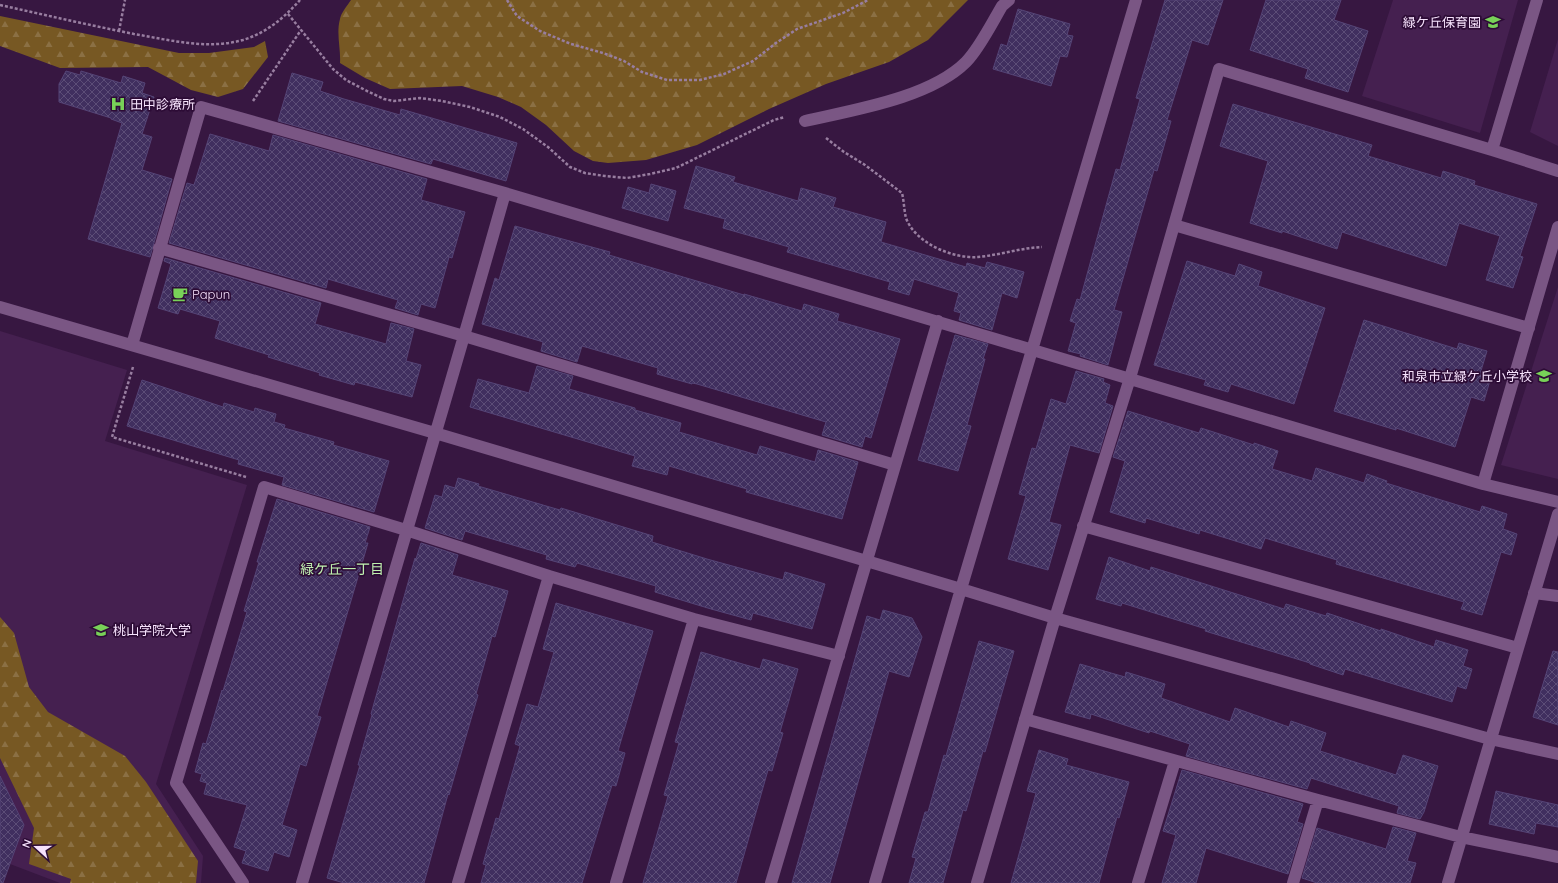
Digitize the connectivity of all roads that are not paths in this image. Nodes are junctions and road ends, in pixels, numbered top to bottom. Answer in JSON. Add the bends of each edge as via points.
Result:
{"nodes":[{"id":1,"x":1009,"y":0,"type":"edge"},
{"id":2,"x":1136,"y":0,"type":"edge"},
{"id":3,"x":1538,"y":0,"type":"edge"},
{"id":4,"x":805,"y":122,"type":"road end"},
{"id":5,"x":1492,"y":150,"type":"junction"},
{"id":6,"x":1558,"y":171,"type":"edge"},
{"id":7,"x":505,"y":193,"type":"junction"},
{"id":8,"x":1174,"y":225,"type":"junction"},
{"id":9,"x":1558,"y":227,"type":"edge"},
{"id":10,"x":159,"y":248,"type":"junction"},
{"id":11,"x":0,"y":307,"type":"edge"},
{"id":12,"x":938,"y":321,"type":"junction"},
{"id":13,"x":1529,"y":328,"type":"junction"},
{"id":14,"x":464,"y":336,"type":"junction"},
{"id":15,"x":135,"y":346,"type":"junction"},
{"id":16,"x":1033,"y":350,"type":"junction"},
{"id":17,"x":1130,"y":378,"type":"junction"},
{"id":18,"x":435,"y":432,"type":"junction"},
{"id":19,"x":895,"y":465,"type":"junction"},
{"id":20,"x":1483,"y":484,"type":"junction"},
{"id":21,"x":1558,"y":502,"type":"edge"},
{"id":22,"x":1558,"y":514,"type":"edge"},
{"id":23,"x":1084,"y":526,"type":"junction"},
{"id":24,"x":406,"y":530,"type":"junction"},
{"id":25,"x":867,"y":562,"type":"junction"},
{"id":26,"x":549,"y":576,"type":"junction"},
{"id":27,"x":961,"y":589,"type":"junction"},
{"id":28,"x":1534,"y":593,"type":"junction"},
{"id":29,"x":1558,"y":596,"type":"edge"},
{"id":30,"x":1056,"y":618,"type":"junction"},
{"id":31,"x":694,"y":619,"type":"junction"},
{"id":32,"x":1518,"y":648,"type":"junction"},
{"id":33,"x":839,"y":656,"type":"junction"},
{"id":34,"x":1025,"y":719,"type":"junction"},
{"id":35,"x":1490,"y":739,"type":"junction"},
{"id":36,"x":1558,"y":754,"type":"edge"},
{"id":37,"x":1175,"y":760,"type":"junction"},
{"id":38,"x":1318,"y":800,"type":"junction"},
{"id":39,"x":1461,"y":837,"type":"junction"},
{"id":40,"x":1558,"y":857,"type":"edge"},
{"id":41,"x":243,"y":883,"type":"edge"},
{"id":42,"x":302,"y":883,"type":"edge"},
{"id":43,"x":458,"y":883,"type":"edge"},
{"id":44,"x":616,"y":883,"type":"edge"},
{"id":45,"x":771,"y":883,"type":"edge"},
{"id":46,"x":875,"y":883,"type":"edge"},
{"id":47,"x":977,"y":883,"type":"edge"},
{"id":48,"x":1138,"y":883,"type":"edge"},
{"id":49,"x":1293,"y":883,"type":"edge"},
{"id":50,"x":1448,"y":883,"type":"edge"}],
"edges":[{"from":1,"to":4,"type":"street","via":[[1002,6],[967,61],[954,73],[897,99]]},
{"from":2,"to":16,"type":"street"},
{"from":3,"to":5,"type":"street"},
{"from":5,"to":6,"type":"street"},
{"from":5,"to":8,"type":"street","via":[[1219,69]]},
{"from":7,"to":10,"type":"street","via":[[201,108]]},
{"from":7,"to":12,"type":"street"},
{"from":7,"to":14,"type":"street"},
{"from":8,"to":13,"type":"street"},
{"from":8,"to":17,"type":"street"},
{"from":9,"to":13,"type":"street"},
{"from":10,"to":14,"type":"street"},
{"from":10,"to":15,"type":"street"},
{"from":11,"to":15,"type":"street"},
{"from":12,"to":16,"type":"street"},
{"from":12,"to":19,"type":"street"},
{"from":13,"to":20,"type":"street"},
{"from":14,"to":18,"type":"street"},
{"from":14,"to":19,"type":"street"},
{"from":15,"to":18,"type":"street"},
{"from":16,"to":17,"type":"street"},
{"from":16,"to":27,"type":"street"},
{"from":17,"to":20,"type":"street"},
{"from":17,"to":23,"type":"street"},
{"from":18,"to":24,"type":"street"},
{"from":18,"to":25,"type":"street"},
{"from":19,"to":25,"type":"street"},
{"from":20,"to":21,"type":"street"},
{"from":22,"to":28,"type":"street"},
{"from":23,"to":30,"type":"street"},
{"from":23,"to":32,"type":"street"},
{"from":24,"to":26,"type":"street"},
{"from":24,"to":41,"type":"street","via":[[264,487],[176,783]]},
{"from":24,"to":42,"type":"street"},
{"from":25,"to":27,"type":"street"},
{"from":25,"to":33,"type":"street"},
{"from":26,"to":31,"type":"street"},
{"from":26,"to":43,"type":"street"},
{"from":27,"to":30,"type":"street"},
{"from":27,"to":46,"type":"street"},
{"from":28,"to":29,"type":"street"},
{"from":28,"to":32,"type":"street"},
{"from":30,"to":34,"type":"street"},
{"from":30,"to":35,"type":"street"},
{"from":31,"to":33,"type":"street"},
{"from":31,"to":44,"type":"street"},
{"from":32,"to":35,"type":"street"},
{"from":33,"to":45,"type":"street"},
{"from":34,"to":37,"type":"street"},
{"from":34,"to":47,"type":"street"},
{"from":35,"to":36,"type":"street"},
{"from":35,"to":39,"type":"street"},
{"from":37,"to":38,"type":"street"},
{"from":37,"to":48,"type":"street"},
{"from":38,"to":39,"type":"street"},
{"from":38,"to":49,"type":"street"},
{"from":39,"to":40,"type":"street"},
{"from":39,"to":50,"type":"street"}]}
